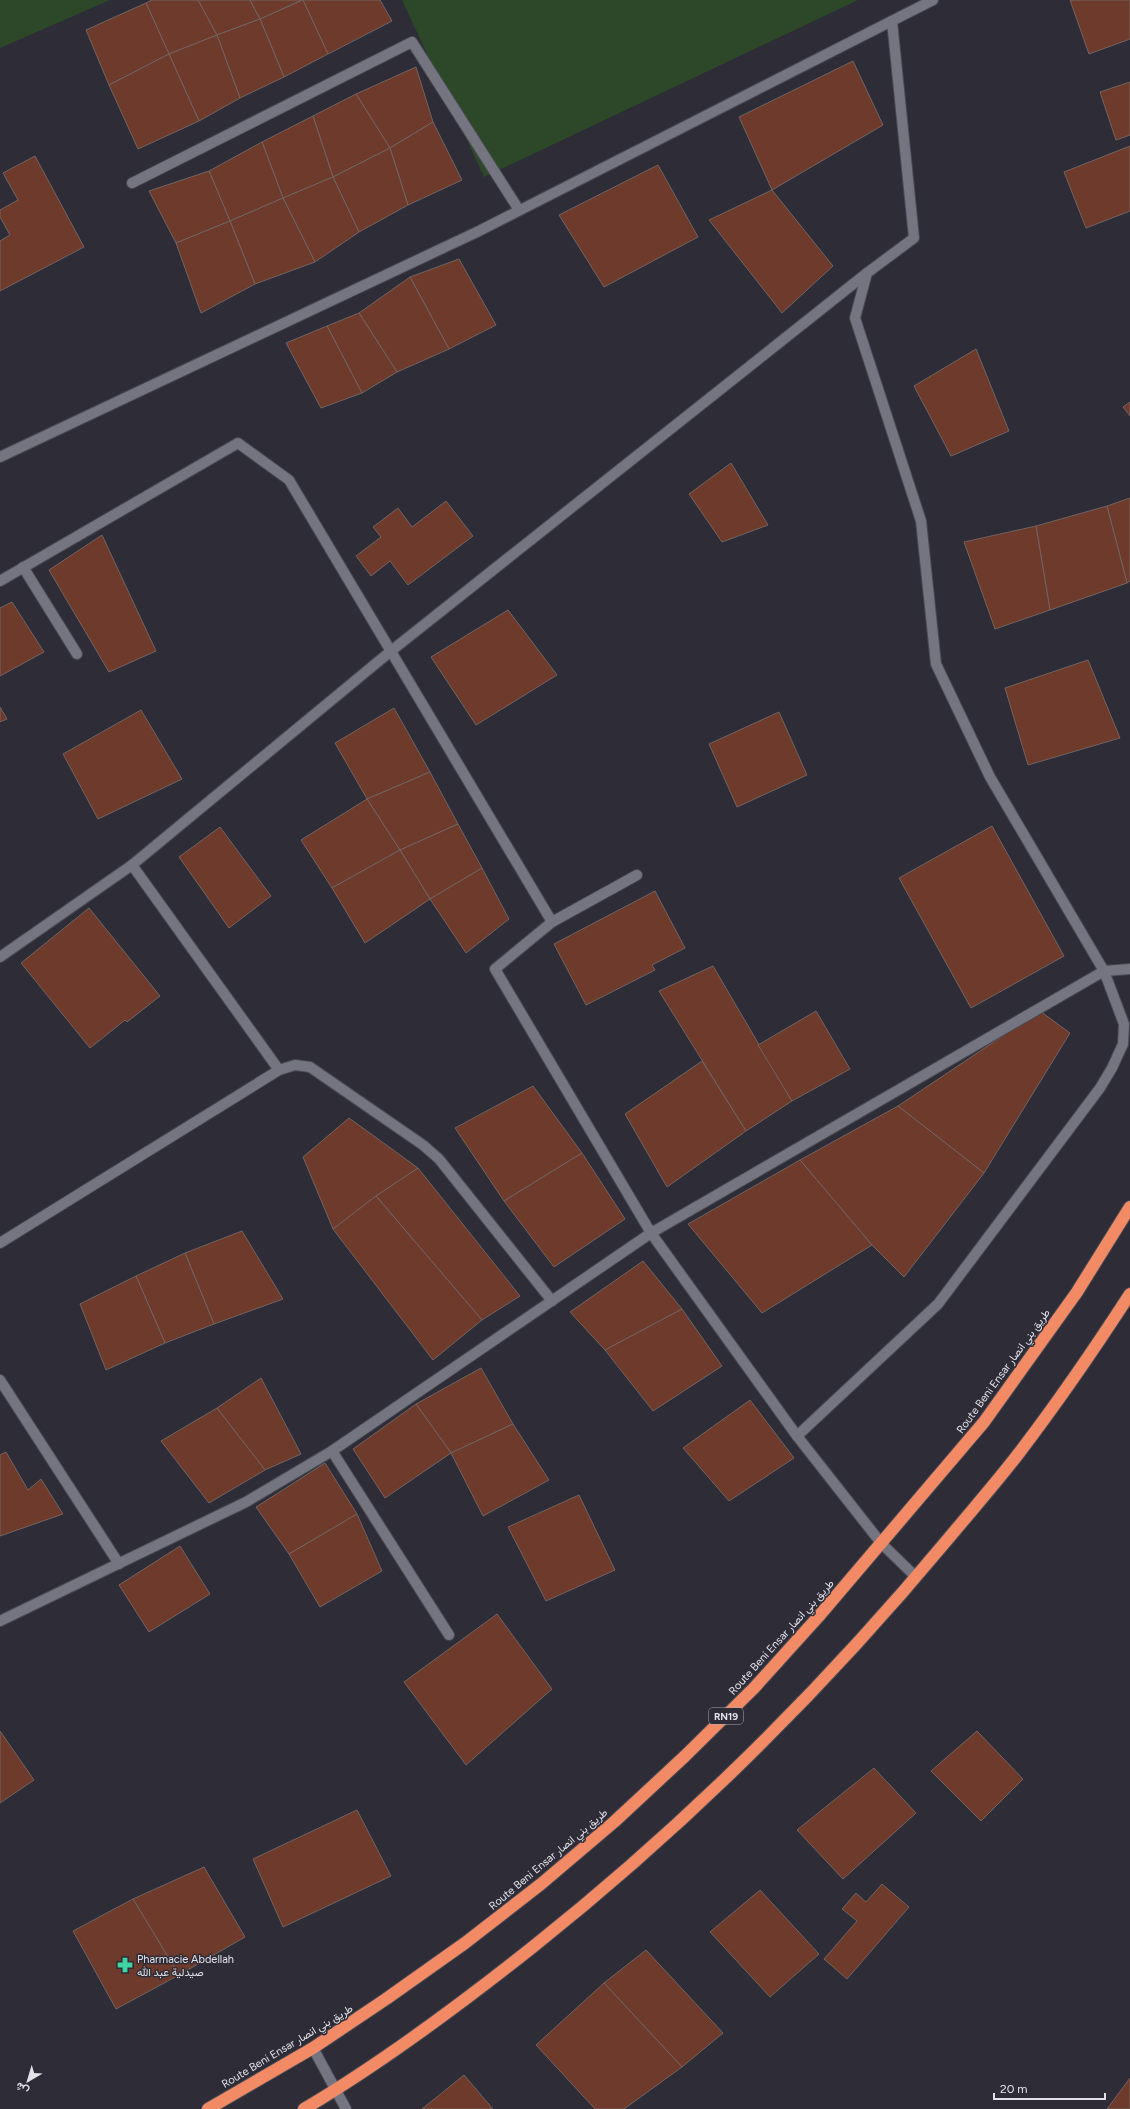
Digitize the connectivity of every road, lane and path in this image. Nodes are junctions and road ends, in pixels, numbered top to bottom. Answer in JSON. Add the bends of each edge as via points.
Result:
{"nodes":[{"id":1,"x":933,"y":0,"type":"edge"},
{"id":2,"x":892,"y":21,"type":"junction"},
{"id":3,"x":132,"y":183,"type":"dead end"},
{"id":4,"x":519,"y":210,"type":"junction"},
{"id":5,"x":867,"y":273,"type":"junction"},
{"id":6,"x":0,"y":457,"type":"edge"},
{"id":7,"x":23,"y":567,"type":"junction"},
{"id":8,"x":0,"y":581,"type":"edge"},
{"id":9,"x":391,"y":651,"type":"junction"},
{"id":10,"x":77,"y":654,"type":"dead end"},
{"id":11,"x":132,"y":865,"type":"junction"},
{"id":12,"x":637,"y":875,"type":"dead end"},
{"id":13,"x":552,"y":922,"type":"junction"},
{"id":14,"x":0,"y":957,"type":"edge"},
{"id":15,"x":1130,"y":969,"type":"edge"},
{"id":16,"x":1104,"y":971,"type":"junction"},
{"id":17,"x":279,"y":1070,"type":"junction"},
{"id":18,"x":1130,"y":1207,"type":"edge"},
{"id":19,"x":651,"y":1233,"type":"junction"},
{"id":20,"x":0,"y":1243,"type":"edge"},
{"id":21,"x":1130,"y":1294,"type":"edge"},
{"id":22,"x":552,"y":1301,"type":"junction"},
{"id":23,"x":0,"y":1380,"type":"edge"},
{"id":24,"x":796,"y":1436,"type":"junction"},
{"id":25,"x":332,"y":1451,"type":"junction"},
{"id":26,"x":881,"y":1543,"type":"junction"},
{"id":27,"x":119,"y":1564,"type":"junction"},
{"id":28,"x":916,"y":1577,"type":"junction"},
{"id":29,"x":0,"y":1621,"type":"edge"},
{"id":30,"x":449,"y":1635,"type":"dead end"},
{"id":31,"x":313,"y":2048,"type":"junction"},
{"id":32,"x":335,"y":2091,"type":"junction"},
{"id":33,"x":208,"y":2109,"type":"edge"},
{"id":34,"x":304,"y":2109,"type":"edge"},
{"id":35,"x":346,"y":2109,"type":"edge"}],
"edges":[{"from":1,"to":2,"type":"street"},
{"from":2,"to":4,"type":"street"},
{"from":2,"to":5,"type":"street","via":[[914,238]]},
{"from":3,"to":4,"type":"street","via":[[412,42]]},
{"from":4,"to":6,"type":"street"},
{"from":5,"to":9,"type":"street"},
{"from":5,"to":16,"type":"street","via":[[855,318],[921,521],[936,664],[990,777]]},
{"from":7,"to":8,"type":"street"},
{"from":7,"to":9,"type":"street","via":[[238,443],[288,480]]},
{"from":7,"to":10,"type":"street"},
{"from":9,"to":11,"type":"street"},
{"from":9,"to":13,"type":"street"},
{"from":11,"to":14,"type":"street"},
{"from":11,"to":17,"type":"street"},
{"from":12,"to":13,"type":"street"},
{"from":13,"to":19,"type":"street","via":[[495,969]]},
{"from":15,"to":16,"type":"street"},
{"from":16,"to":19,"type":"street"},
{"from":16,"to":24,"type":"street","via":[[1124,1024],[1123,1044],[1100,1088],[938,1304]]},
{"from":17,"to":20,"type":"street"},
{"from":17,"to":22,"type":"street","via":[[295,1065],[310,1067],[423,1145],[438,1159]]},
{"from":18,"to":26,"type":"highway","name":"Route Beni Ensar طريق بني انصار","number":"RN19","via":[[1077,1292],[984,1422]]},
{"from":19,"to":22,"type":"street"},
{"from":19,"to":24,"type":"street"},
{"from":21,"to":28,"type":"highway","via":[[1019,1453]]},
{"from":22,"to":25,"type":"street"},
{"from":23,"to":27,"type":"street"},
{"from":24,"to":26,"type":"street"},
{"from":25,"to":27,"type":"street","via":[[246,1502]]},
{"from":25,"to":30,"type":"street"},
{"from":26,"to":28,"type":"street"},
{"from":26,"to":31,"type":"highway","name":"Route Beni Ensar طريق بني انصار","number":"RN19","via":[[754,1688],[614,1822],[541,1884],[465,1943]]},
{"from":27,"to":29,"type":"street"},
{"from":28,"to":32,"type":"highway","via":[[785,1721],[644,1855],[493,1978]]},
{"from":31,"to":32,"type":"street"},
{"from":31,"to":33,"type":"highway","name":"Route Beni Ensar طريق بني انصار","number":"RN19"},
{"from":32,"to":34,"type":"highway"},
{"from":32,"to":35,"type":"street"}]}
